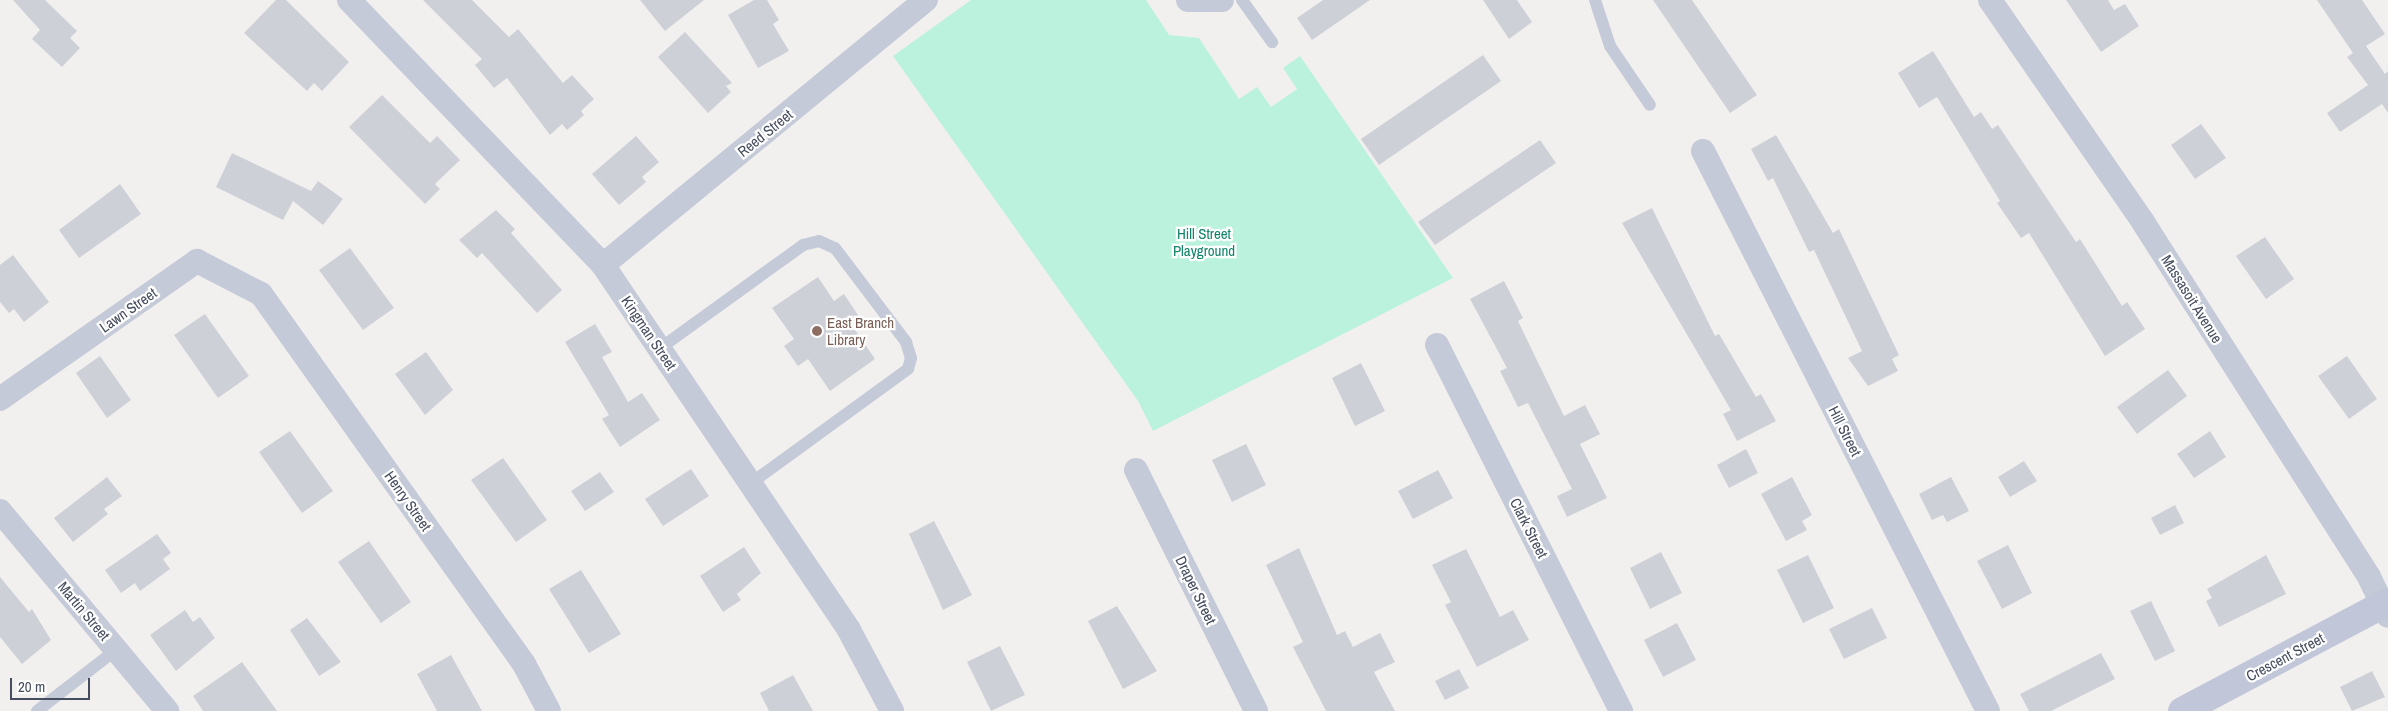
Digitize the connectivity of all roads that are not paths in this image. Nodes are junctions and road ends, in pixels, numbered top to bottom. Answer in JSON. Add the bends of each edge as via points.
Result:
{"nodes":[{"id":1,"x":349,"y":0,"type":"edge"},
{"id":2,"x":926,"y":0,"type":"edge"},
{"id":3,"x":1188,"y":0,"type":"edge"},
{"id":4,"x":1222,"y":0,"type":"edge"},
{"id":5,"x":1242,"y":0,"type":"edge"},
{"id":6,"x":1595,"y":0,"type":"edge"},
{"id":7,"x":1990,"y":0,"type":"edge"},
{"id":8,"x":1272,"y":42,"type":"dead end"},
{"id":9,"x":1650,"y":105,"type":"dead end"},
{"id":10,"x":1703,"y":151,"type":"dead end"},
{"id":11,"x":603,"y":265,"type":"junction"},
{"id":12,"x":261,"y":294,"type":"joint"},
{"id":13,"x":1437,"y":345,"type":"dead end"},
{"id":14,"x":660,"y":349,"type":"junction"},
{"id":15,"x":0,"y":399,"type":"edge"},
{"id":16,"x":1136,"y":470,"type":"dead end"},
{"id":17,"x":750,"y":484,"type":"junction"},
{"id":18,"x":0,"y":510,"type":"edge"},
{"id":19,"x":2386,"y":608,"type":"edge"},
{"id":20,"x":116,"y":650,"type":"junction"},
{"id":21,"x":37,"y":711,"type":"edge"},
{"id":22,"x":167,"y":711,"type":"edge"},
{"id":23,"x":549,"y":711,"type":"edge"},
{"id":24,"x":892,"y":711,"type":"edge"},
{"id":25,"x":1256,"y":711,"type":"edge"},
{"id":26,"x":1621,"y":711,"type":"edge"},
{"id":27,"x":1988,"y":711,"type":"edge"},
{"id":28,"x":2182,"y":711,"type":"edge"}],
"edges":[{"from":1,"to":11,"type":"street","name":"Kingman Street"},
{"from":2,"to":11,"type":"street","name":"Reed Street"},
{"from":3,"to":4,"type":"street"},
{"from":5,"to":8,"type":"lane"},
{"from":6,"to":9,"type":"lane","via":[[1610,46]]},
{"from":7,"to":19,"type":"street","name":"Massasoit Avenue","via":[[2143,222]]},
{"from":10,"to":27,"type":"street","name":"Hill Street"},
{"from":11,"to":14,"type":"street","name":"Kingman Street"},
{"from":12,"to":15,"type":"street","name":"Lawn Street","via":[[197,261]]},
{"from":12,"to":23,"type":"street","name":"Henry Street","via":[[524,664]]},
{"from":13,"to":26,"type":"street","name":"Clark Street"},
{"from":14,"to":17,"type":"street","name":"Kingman Street"},
{"from":14,"to":17,"type":"lane","via":[[803,245],[819,241],[835,248],[906,342],[911,358],[908,370]]},
{"from":16,"to":25,"type":"street","name":"Draper Street"},
{"from":17,"to":24,"type":"street","name":"Kingman Street","via":[[849,630]]},
{"from":18,"to":20,"type":"street","name":"Martin Street"},
{"from":19,"to":28,"type":"main road","name":"Crescent Street"},
{"from":20,"to":21,"type":"lane"},
{"from":20,"to":22,"type":"street","name":"Martin Street"}]}
